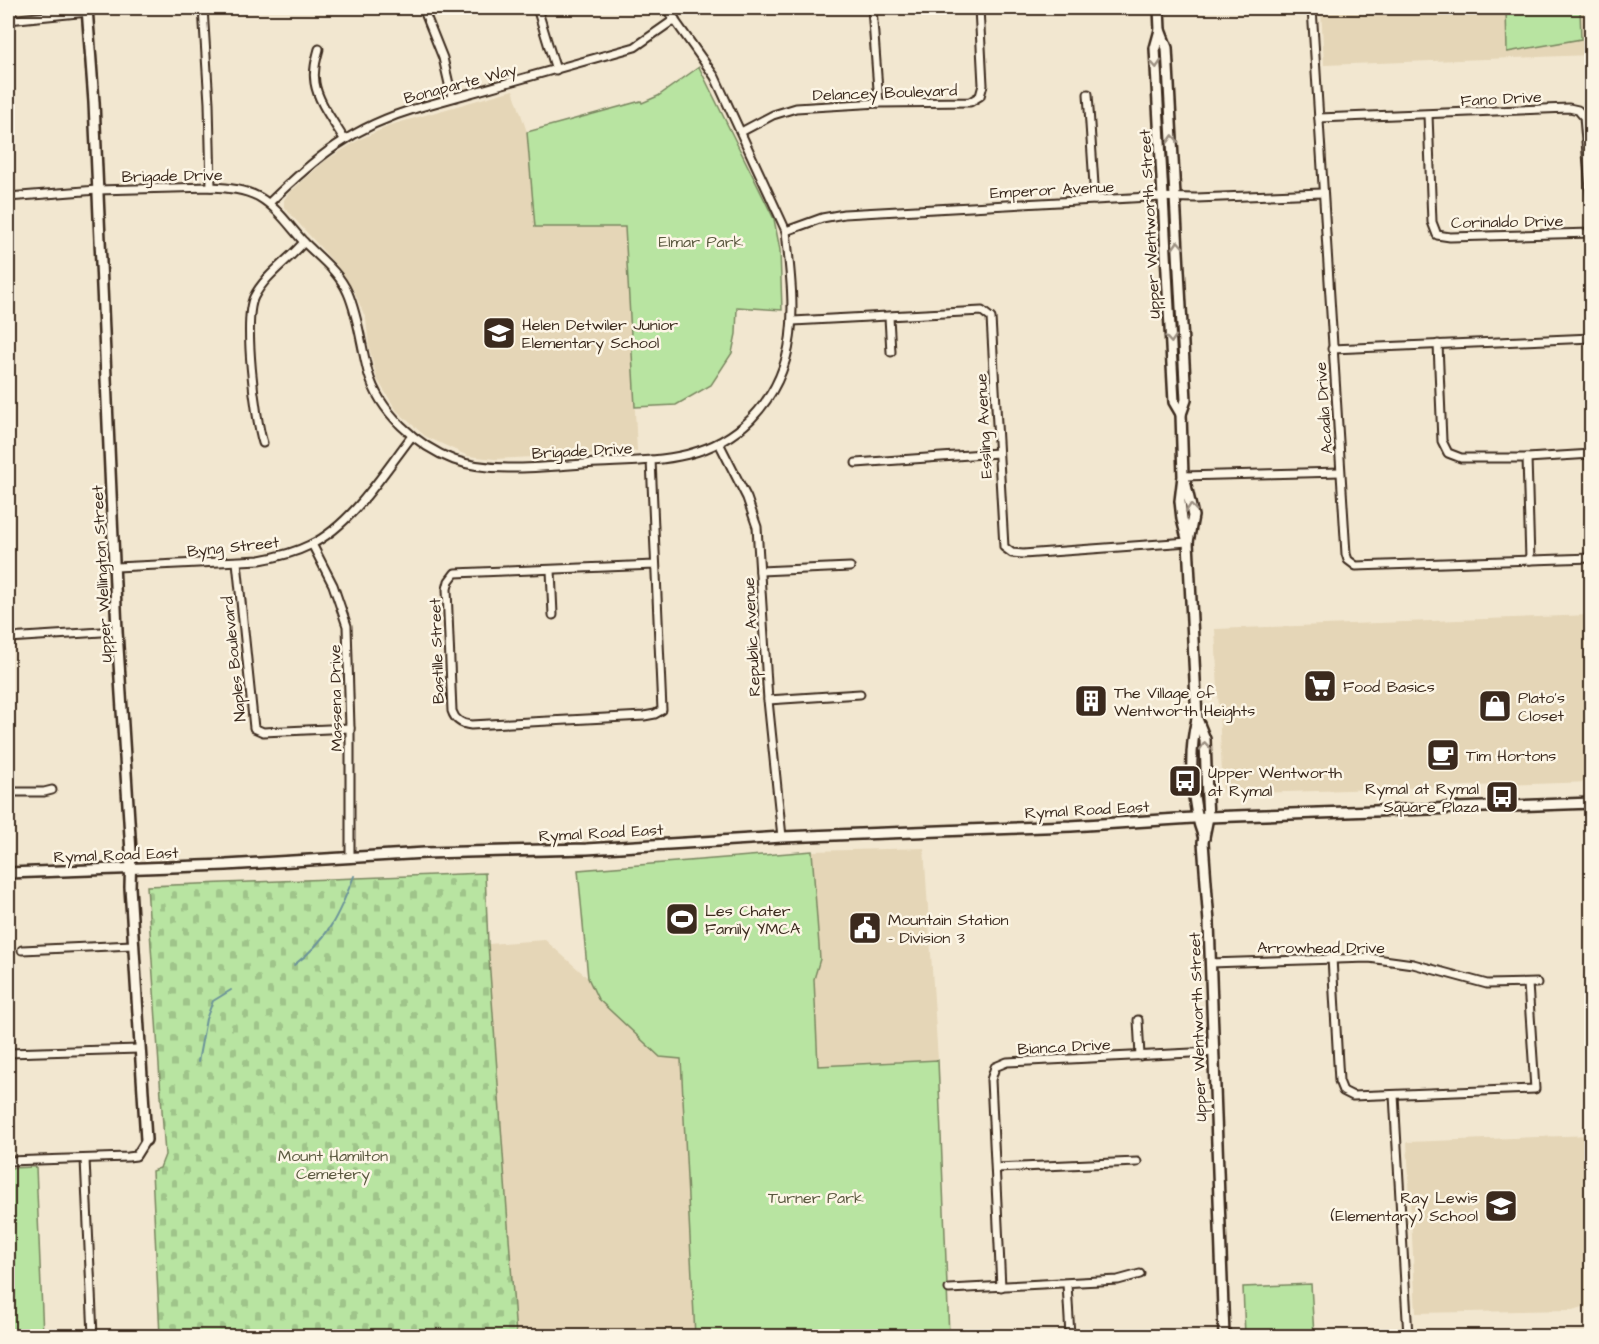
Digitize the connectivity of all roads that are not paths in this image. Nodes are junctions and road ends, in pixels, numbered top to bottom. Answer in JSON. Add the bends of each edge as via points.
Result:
{"nodes":[{"id":1,"x":203,"y":8,"type":"edge"},
{"id":2,"x":423,"y":8,"type":"edge"},
{"id":3,"x":537,"y":8,"type":"edge"},
{"id":4,"x":666,"y":8,"type":"edge"},
{"id":5,"x":872,"y":8,"type":"edge"},
{"id":6,"x":978,"y":8,"type":"edge"},
{"id":7,"x":1159,"y":8,"type":"edge"},
{"id":8,"x":1312,"y":8,"type":"edge"},
{"id":9,"x":88,"y":10,"type":"edge"},
{"id":10,"x":8,"y":19,"type":"edge"},
{"id":11,"x":675,"y":19,"type":"junction"},
{"id":12,"x":1160,"y":30,"type":"junction"},
{"id":13,"x":319,"y":49,"type":"dead end"},
{"id":14,"x":556,"y":70,"type":"junction"},
{"id":15,"x":1088,"y":94,"type":"dead end"},
{"id":16,"x":452,"y":97,"type":"junction"},
{"id":17,"x":879,"y":103,"type":"junction"},
{"id":18,"x":1428,"y":115,"type":"junction"},
{"id":19,"x":1319,"y":118,"type":"junction"},
{"id":20,"x":741,"y":132,"type":"junction"},
{"id":21,"x":344,"y":139,"type":"junction"},
{"id":22,"x":211,"y":187,"type":"junction"},
{"id":23,"x":97,"y":190,"type":"junction"},
{"id":24,"x":1322,"y":193,"type":"junction"},
{"id":25,"x":8,"y":196,"type":"edge"},
{"id":26,"x":1162,"y":197,"type":"junction"},
{"id":27,"x":1175,"y":197,"type":"junction"},
{"id":28,"x":1095,"y":200,"type":"junction"},
{"id":29,"x":269,"y":203,"type":"junction"},
{"id":30,"x":1592,"y":214,"type":"edge"},
{"id":31,"x":786,"y":231,"type":"junction"},
{"id":32,"x":1592,"y":233,"type":"edge"},
{"id":33,"x":304,"y":242,"type":"junction"},
{"id":34,"x":889,"y":317,"type":"junction"},
{"id":35,"x":792,"y":321,"type":"junction"},
{"id":36,"x":1592,"y":338,"type":"edge"},
{"id":37,"x":1438,"y":344,"type":"junction"},
{"id":38,"x":1332,"y":349,"type":"junction"},
{"id":39,"x":891,"y":352,"type":"dead end"},
{"id":40,"x":1181,"y":414,"type":"junction"},
{"id":41,"x":412,"y":436,"type":"junction"},
{"id":42,"x":719,"y":443,"type":"junction"},
{"id":43,"x":263,"y":444,"type":"dead end"},
{"id":44,"x":998,"y":453,"type":"junction"},
{"id":45,"x":1592,"y":454,"type":"edge"},
{"id":46,"x":1527,"y":458,"type":"junction"},
{"id":47,"x":651,"y":460,"type":"junction"},
{"id":48,"x":856,"y":463,"type":"dead end"},
{"id":49,"x":1340,"y":472,"type":"junction"},
{"id":50,"x":1184,"y":476,"type":"junction"},
{"id":51,"x":1188,"y":542,"type":"junction"},
{"id":52,"x":312,"y":544,"type":"junction"},
{"id":53,"x":1592,"y":558,"type":"edge"},
{"id":54,"x":1530,"y":560,"type":"junction"},
{"id":55,"x":237,"y":562,"type":"junction"},
{"id":56,"x":655,"y":565,"type":"junction"},
{"id":57,"x":116,"y":567,"type":"junction"},
{"id":58,"x":850,"y":567,"type":"dead end"},
{"id":59,"x":551,"y":570,"type":"junction"},
{"id":60,"x":760,"y":571,"type":"junction"},
{"id":61,"x":553,"y":615,"type":"dead end"},
{"id":62,"x":117,"y":631,"type":"junction"},
{"id":63,"x":8,"y":638,"type":"edge"},
{"id":64,"x":860,"y":694,"type":"dead end"},
{"id":65,"x":768,"y":700,"type":"junction"},
{"id":66,"x":1197,"y":719,"type":"junction"},
{"id":67,"x":350,"y":728,"type":"junction"},
{"id":68,"x":52,"y":790,"type":"dead end"},
{"id":69,"x":8,"y":792,"type":"edge"},
{"id":70,"x":1592,"y":803,"type":"edge"},
{"id":71,"x":1208,"y":817,"type":"junction"},
{"id":72,"x":1196,"y":818,"type":"junction"},
{"id":73,"x":782,"y":837,"type":"junction"},
{"id":74,"x":1204,"y":838,"type":"junction"},
{"id":75,"x":350,"y":858,"type":"junction"},
{"id":76,"x":130,"y":869,"type":"junction"},
{"id":77,"x":8,"y":873,"type":"edge"},
{"id":78,"x":133,"y":945,"type":"junction"},
{"id":79,"x":22,"y":950,"type":"dead end"},
{"id":80,"x":1332,"y":958,"type":"junction"},
{"id":81,"x":1210,"y":963,"type":"junction"},
{"id":82,"x":1537,"y":983,"type":"dead end"},
{"id":83,"x":1528,"y":984,"type":"junction"},
{"id":84,"x":1138,"y":1020,"type":"dead end"},
{"id":85,"x":139,"y":1049,"type":"junction"},
{"id":86,"x":1212,"y":1052,"type":"junction"},
{"id":87,"x":8,"y":1053,"type":"edge"},
{"id":88,"x":1140,"y":1056,"type":"junction"},
{"id":89,"x":1394,"y":1095,"type":"junction"},
{"id":90,"x":146,"y":1140,"type":"joint"},
{"id":91,"x":85,"y":1159,"type":"junction"},
{"id":92,"x":8,"y":1161,"type":"edge"},
{"id":93,"x":1137,"y":1162,"type":"dead end"},
{"id":94,"x":996,"y":1168,"type":"junction"},
{"id":95,"x":1140,"y":1274,"type":"dead end"},
{"id":96,"x":1067,"y":1284,"type":"junction"},
{"id":97,"x":1001,"y":1287,"type":"junction"},
{"id":98,"x":949,"y":1289,"type":"dead end"},
{"id":99,"x":93,"y":1336,"type":"edge"},
{"id":100,"x":1070,"y":1336,"type":"edge"},
{"id":101,"x":1224,"y":1336,"type":"edge"},
{"id":102,"x":1408,"y":1336,"type":"edge"}],
"edges":[{"from":1,"to":22,"type":"street"},
{"from":2,"to":16,"type":"street","via":[[443,58]]},
{"from":3,"to":14,"type":"street"},
{"from":4,"to":11,"type":"street","name":"Brigade Drive"},
{"from":5,"to":17,"type":"street"},
{"from":6,"to":17,"type":"street","name":"Delancey Boulevard","via":[[983,85],[980,96],[962,104]]},
{"from":7,"to":12,"type":"main road","name":"Upper Wentworth Street"},
{"from":8,"to":19,"type":"street","name":"Acadia Drive"},
{"from":9,"to":10,"type":"street"},
{"from":9,"to":23,"type":"main road","name":"Upper Wellington Street"},
{"from":11,"to":14,"type":"street","name":"Bonaparte Way","via":[[635,47]]},
{"from":11,"to":20,"type":"street","name":"Brigade Drive","via":[[708,65]]},
{"from":12,"to":26,"type":"main road","name":"Upper Wentworth Street","one_way":true,"via":[[1155,48]]},
{"from":27,"to":12,"type":"main road","name":"Upper Wentworth Street","one_way":true,"via":[[1167,48]]},
{"from":13,"to":21,"type":"street","via":[[315,84]]},
{"from":14,"to":16,"type":"street","name":"Bonaparte Way"},
{"from":15,"to":28,"type":"street"},
{"from":16,"to":21,"type":"street","name":"Bonaparte Way","via":[[389,116]]},
{"from":17,"to":20,"type":"street","name":"Delancey Boulevard","via":[[796,108]]},
{"from":18,"to":19,"type":"street","name":"Fano Drive"},
{"from":18,"to":30,"type":"street","name":"Fano Drive","via":[[1578,110],[1584,117]]},
{"from":18,"to":32,"type":"street","name":"Corinaldo Drive","via":[[1432,222],[1437,235]]},
{"from":19,"to":24,"type":"street","name":"Acadia Drive"},
{"from":20,"to":31,"type":"street","name":"Brigade Drive"},
{"from":21,"to":29,"type":"street","name":"Bonaparte Way"},
{"from":22,"to":23,"type":"street","name":"Brigade Drive"},
{"from":22,"to":29,"type":"street","name":"Brigade Drive","via":[[243,191]]},
{"from":23,"to":25,"type":"street","name":"Brigade Drive"},
{"from":23,"to":57,"type":"main road","name":"Upper Wellington Street"},
{"from":24,"to":27,"type":"street","name":"Emperor Avenue"},
{"from":24,"to":38,"type":"street","name":"Acadia Drive"},
{"from":26,"to":27,"type":"street","name":"Emperor Avenue"},
{"from":26,"to":28,"type":"street","name":"Emperor Avenue"},
{"from":26,"to":40,"type":"main road","name":"Upper Wentworth Street","one_way":true,"via":[[1174,402]]},
{"from":40,"to":27,"type":"main road","name":"Upper Wentworth Street","one_way":true,"via":[[1186,400]]},
{"from":28,"to":31,"type":"street","name":"Emperor Avenue","via":[[844,214]]},
{"from":29,"to":33,"type":"street","name":"Brigade Drive"},
{"from":31,"to":35,"type":"street","name":"Brigade Drive"},
{"from":33,"to":41,"type":"street","name":"Brigade Drive","via":[[326,262],[347,291],[377,395]]},
{"from":33,"to":43,"type":"street","via":[[253,298],[249,322],[254,400]]},
{"from":34,"to":35,"type":"street","name":"Essling Avenue"},
{"from":34,"to":39,"type":"street"},
{"from":34,"to":44,"type":"street","name":"Essling Avenue","via":[[982,311],[991,318]]},
{"from":35,"to":42,"type":"street","name":"Brigade Drive","via":[[791,341],[773,391],[747,423]]},
{"from":36,"to":37,"type":"street"},
{"from":37,"to":38,"type":"street"},
{"from":37,"to":46,"type":"street","via":[[1443,441],[1448,453],[1461,458]]},
{"from":38,"to":49,"type":"street","name":"Acadia Drive"},
{"from":40,"to":50,"type":"main road","name":"Upper Wentworth Street"},
{"from":41,"to":47,"type":"street","name":"Brigade Drive","via":[[455,460],[488,467]]},
{"from":41,"to":52,"type":"street","name":"Byng Street","via":[[349,515]]},
{"from":42,"to":47,"type":"street","name":"Brigade Drive","via":[[691,454]]},
{"from":42,"to":60,"type":"street","name":"Republic Avenue","via":[[753,512]]},
{"from":44,"to":48,"type":"street"},
{"from":44,"to":51,"type":"street","name":"Essling Avenue","via":[[1002,538],[1004,547],[1012,553]]},
{"from":45,"to":46,"type":"street"},
{"from":46,"to":54,"type":"street"},
{"from":47,"to":56,"type":"street","name":"Bastille Street"},
{"from":49,"to":50,"type":"street"},
{"from":49,"to":54,"type":"street","name":"Acadia Drive","via":[[1346,554],[1356,566]]},
{"from":50,"to":51,"type":"main road","name":"Upper Wentworth Street","via":[[1193,516]]},
{"from":51,"to":66,"type":"main road","name":"Upper Wentworth Street"},
{"from":52,"to":55,"type":"street","name":"Byng Street","via":[[279,556]]},
{"from":52,"to":67,"type":"street","name":"Massena Drive","via":[[333,585],[347,626]]},
{"from":53,"to":54,"type":"street","name":"Acadia Drive"},
{"from":55,"to":57,"type":"street","name":"Byng Street"},
{"from":55,"to":67,"type":"street","name":"Naples Boulevard","via":[[254,728],[263,732]]},
{"from":56,"to":59,"type":"street","name":"Bastille Street"},
{"from":56,"to":59,"type":"street","name":"Bastille Street","via":[[662,710],[644,716],[462,724],[452,711],[449,580],[455,573]]},
{"from":57,"to":62,"type":"main road","name":"Upper Wellington Street"},
{"from":58,"to":60,"type":"street"},
{"from":59,"to":61,"type":"street"},
{"from":60,"to":65,"type":"street","name":"Republic Avenue"},
{"from":62,"to":63,"type":"street"},
{"from":62,"to":76,"type":"main road","name":"Upper Wellington Street"},
{"from":64,"to":65,"type":"street"},
{"from":65,"to":73,"type":"street","name":"Republic Avenue"},
{"from":71,"to":66,"type":"main road","name":"Upper Wentworth Street","one_way":true,"via":[[1205,739]]},
{"from":66,"to":72,"type":"main road","name":"Upper Wentworth Street","via":[[1191,741]]},
{"from":67,"to":75,"type":"street","name":"Massena Drive"},
{"from":68,"to":69,"type":"street"},
{"from":70,"to":71,"type":"main road","name":"Rymal Road East"},
{"from":71,"to":72,"type":"main road","name":"Rymal Road East"},
{"from":71,"to":74,"type":"main road","name":"Upper Wentworth Street"},
{"from":72,"to":73,"type":"main road","name":"Rymal Road East"},
{"from":72,"to":74,"type":"main road"},
{"from":73,"to":75,"type":"main road","name":"Rymal Road East"},
{"from":74,"to":81,"type":"main road","name":"Upper Wentworth Street"},
{"from":75,"to":76,"type":"main road","name":"Rymal Road East"},
{"from":76,"to":77,"type":"main road","name":"Rymal Road East"},
{"from":76,"to":78,"type":"main road","name":"Upper Wellington Street"},
{"from":78,"to":79,"type":"street"},
{"from":78,"to":85,"type":"main road","name":"Upper Wellington Street"},
{"from":80,"to":81,"type":"street","name":"Arrowhead Drive"},
{"from":80,"to":83,"type":"street","name":"Arrowhead Drive","via":[[1401,962],[1476,982]]},
{"from":80,"to":89,"type":"street","via":[[1342,1089],[1353,1096]]},
{"from":81,"to":86,"type":"main road","name":"Upper Wentworth Street"},
{"from":82,"to":83,"type":"street","name":"Arrowhead Drive"},
{"from":83,"to":89,"type":"street","via":[[1535,1089]]},
{"from":84,"to":88,"type":"street"},
{"from":85,"to":87,"type":"street"},
{"from":85,"to":90,"type":"main road","name":"Upper Wellington Street"},
{"from":86,"to":88,"type":"street","name":"Bianca Drive"},
{"from":86,"to":101,"type":"main road","name":"Upper Wentworth Street"},
{"from":88,"to":94,"type":"street","name":"Bianca Drive","via":[[997,1065],[991,1080]]},
{"from":89,"to":102,"type":"street"},
{"from":90,"to":91,"type":"street","via":[[136,1156]]},
{"from":91,"to":92,"type":"street"},
{"from":91,"to":99,"type":"street"},
{"from":93,"to":94,"type":"street"},
{"from":94,"to":97,"type":"street","name":"Bianca Drive"},
{"from":95,"to":96,"type":"street"},
{"from":96,"to":97,"type":"street"},
{"from":96,"to":100,"type":"street"},
{"from":97,"to":98,"type":"street"}]}
